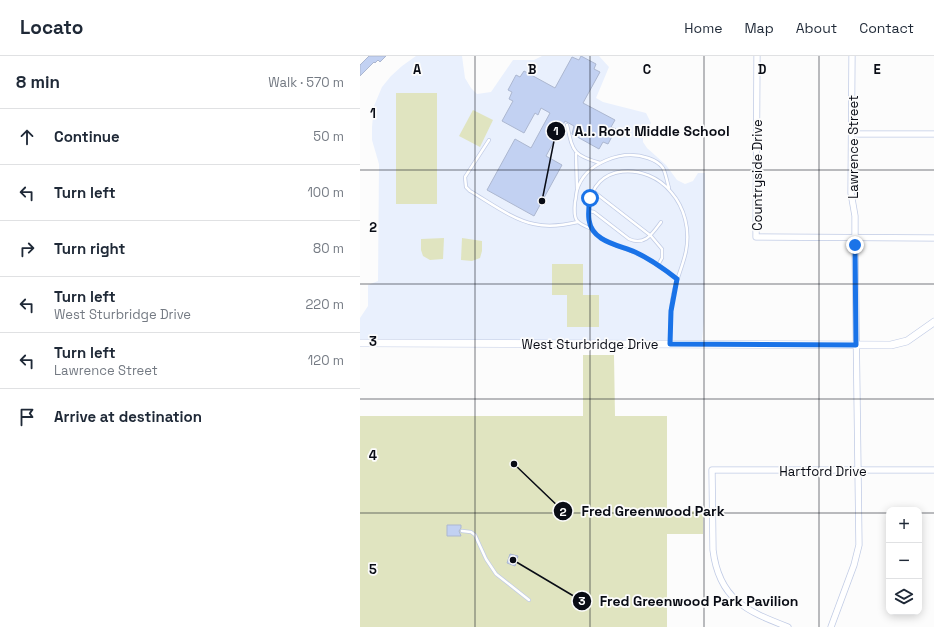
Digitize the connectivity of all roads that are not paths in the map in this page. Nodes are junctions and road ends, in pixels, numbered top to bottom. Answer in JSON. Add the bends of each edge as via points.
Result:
{"nodes":[{"id":1,"x":757,"y":56,"type":"edge"},
{"id":2,"x":852,"y":56,"type":"edge"},
{"id":3,"x":567,"y":125,"type":"dead end"},
{"id":4,"x":852,"y":134,"type":"junction"},
{"id":5,"x":934,"y":134,"type":"edge"},
{"id":6,"x":489,"y":140,"type":"dead end"},
{"id":7,"x":576,"y":153,"type":"junction"},
{"id":8,"x":600,"y":164,"type":"junction"},
{"id":9,"x":670,"y":189,"type":"junction"},
{"id":10,"x":577,"y":190,"type":"junction"},
{"id":11,"x":593,"y":191,"type":"junction"},
{"id":12,"x":589,"y":210,"type":"junction"},
{"id":13,"x":578,"y":222,"type":"junction"},
{"id":14,"x":661,"y":222,"type":"dead end"},
{"id":15,"x":593,"y":229,"type":"junction"},
{"id":16,"x":651,"y":236,"type":"junction"},
{"id":17,"x":934,"y":238,"type":"edge"},
{"id":18,"x":855,"y":240,"type":"junction"},
{"id":19,"x":658,"y":264,"type":"junction"},
{"id":20,"x":677,"y":279,"type":"junction"},
{"id":21,"x":934,"y":322,"type":"edge"},
{"id":22,"x":360,"y":343,"type":"edge"},
{"id":23,"x":670,"y":344,"type":"junction"},
{"id":24,"x":856,"y":345,"type":"junction"},
{"id":25,"x":934,"y":470,"type":"edge"},
{"id":26,"x":857,"y":471,"type":"junction"},
{"id":27,"x":462,"y":531,"type":"dead end"},
{"id":28,"x":529,"y":600,"type":"dead end"},
{"id":29,"x":788,"y":627,"type":"edge"},
{"id":30,"x":831,"y":627,"type":"edge"}],
"edges":[{"from":1,"to":18,"type":"street","name":"Countryside Drive","via":[[756,237]]},
{"from":2,"to":4,"type":"street","name":"Lawrence Street"},
{"from":3,"to":7,"type":"lane"},
{"from":4,"to":5,"type":"street"},
{"from":4,"to":18,"type":"street","name":"Lawrence Street","via":[[851,193],[855,216]]},
{"from":6,"to":13,"type":"lane","via":[[466,177],[466,186],[470,191],[515,217],[534,224]]},
{"from":7,"to":8,"type":"lane","via":[[584,159]]},
{"from":7,"to":10,"type":"lane"},
{"from":8,"to":9,"type":"lane","via":[[610,158],[642,156],[656,161],[663,168]]},
{"from":8,"to":10,"type":"lane","via":[[584,177]]},
{"from":9,"to":11,"type":"lane","via":[[655,178],[632,170],[614,172],[603,179]]},
{"from":9,"to":20,"type":"lane","via":[[682,210],[688,235],[686,252]]},
{"from":10,"to":13,"type":"lane","via":[[574,212]]},
{"from":11,"to":12,"type":"lane"},
{"from":11,"to":16,"type":"lane"},
{"from":12,"to":15,"type":"lane","via":[[589,222]]},
{"from":12,"to":16,"type":"lane","via":[[635,242]]},
{"from":13,"to":15,"type":"lane"},
{"from":14,"to":16,"type":"lane"},
{"from":15,"to":19,"type":"lane","via":[[601,239]]},
{"from":16,"to":19,"type":"lane","via":[[662,249],[662,258]]},
{"from":17,"to":18,"type":"street","name":"Countryside Drive"},
{"from":18,"to":24,"type":"street","name":"Lawrence Street"},
{"from":19,"to":20,"type":"lane"},
{"from":20,"to":23,"type":"lane","via":[[671,311]]},
{"from":21,"to":24,"type":"street","name":"West Sturbridge Drive","via":[[914,337],[898,344]]},
{"from":22,"to":23,"type":"street","name":"West Sturbridge Drive"},
{"from":23,"to":24,"type":"street","name":"West Sturbridge Drive"},
{"from":24,"to":26,"type":"street","name":"Lawrence Street"},
{"from":25,"to":26,"type":"street","name":"Hartford Drive"},
{"from":26,"to":29,"type":"street","name":"Hartford Drive","via":[[712,470],[713,550],[721,581],[742,606]]},
{"from":26,"to":30,"type":"street","name":"Lawrence Street","via":[[859,545]]},
{"from":27,"to":28,"type":"lane","via":[[475,535],[496,574]]}]}
